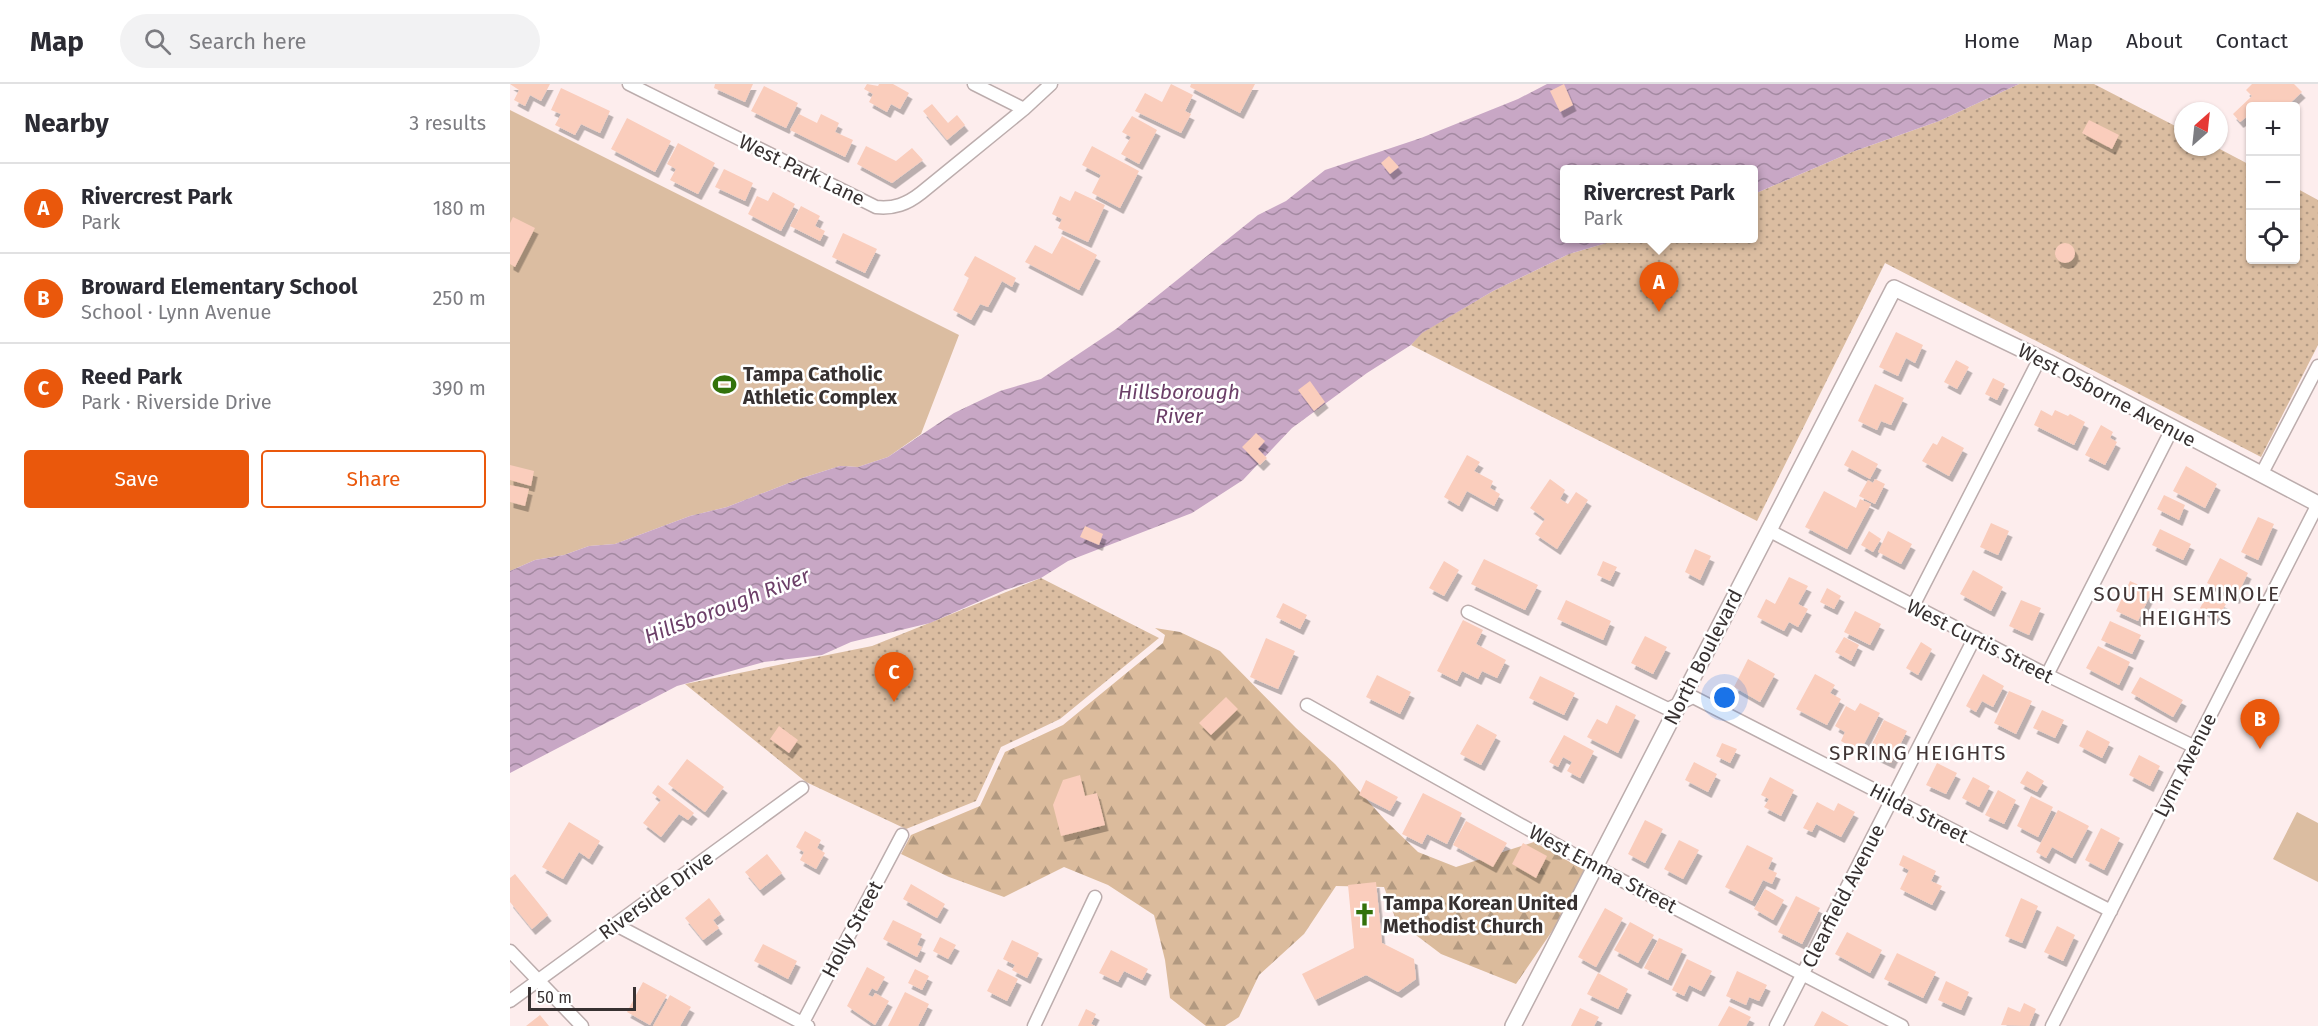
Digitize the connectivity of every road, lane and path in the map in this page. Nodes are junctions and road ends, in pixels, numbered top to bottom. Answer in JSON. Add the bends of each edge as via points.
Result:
{"nodes":[{"id":1,"x":629,"y":84,"type":"edge"},
{"id":2,"x":974,"y":84,"type":"edge"},
{"id":3,"x":1052,"y":84,"type":"edge"},
{"id":4,"x":1024,"y":109,"type":"junction"},
{"id":5,"x":1894,"y":288,"type":"joint"},
{"id":6,"x":2040,"y":358,"type":"junction"},
{"id":7,"x":2318,"y":366,"type":"edge"},
{"id":8,"x":2172,"y":429,"type":"junction"},
{"id":9,"x":2261,"y":475,"type":"junction"},
{"id":10,"x":2318,"y":504,"type":"edge"},
{"id":11,"x":1768,"y":530,"type":"junction"},
{"id":12,"x":1913,"y":606,"type":"junction"},
{"id":13,"x":1468,"y":612,"type":"dead end"},
{"id":14,"x":1975,"y":637,"type":"junction"},
{"id":15,"x":2047,"y":675,"type":"junction"},
{"id":16,"x":1680,"y":704,"type":"junction"},
{"id":17,"x":1307,"y":705,"type":"dead end"},
{"id":18,"x":2195,"y":747,"type":"junction"},
{"id":19,"x":802,"y":788,"type":"dead end"},
{"id":20,"x":1892,"y":799,"type":"junction"},
{"id":21,"x":902,"y":835,"type":"dead end"},
{"id":22,"x":1596,"y":867,"type":"junction"},
{"id":23,"x":1095,"y":897,"type":"dead end"},
{"id":24,"x":2111,"y":911,"type":"junction"},
{"id":25,"x":616,"y":925,"type":"junction"},
{"id":26,"x":510,"y":951,"type":"edge"},
{"id":27,"x":1802,"y":974,"type":"junction"},
{"id":28,"x":538,"y":980,"type":"junction"},
{"id":29,"x":510,"y":1001,"type":"edge"},
{"id":30,"x":804,"y":1025,"type":"edge"},
{"id":31,"x":582,"y":1026,"type":"edge"},
{"id":32,"x":1034,"y":1026,"type":"edge"},
{"id":33,"x":1513,"y":1026,"type":"edge"},
{"id":34,"x":1776,"y":1026,"type":"edge"},
{"id":35,"x":1902,"y":1026,"type":"edge"},
{"id":36,"x":2052,"y":1026,"type":"edge"}],
"edges":[{"from":1,"to":4,"type":"street","name":"West Park Lane","via":[[876,207],[886,208],[910,201]]},
{"from":2,"to":4,"type":"street"},
{"from":3,"to":4,"type":"street","name":"West Park Lane"},
{"from":5,"to":6,"type":"street","name":"West Osborne Avenue"},
{"from":5,"to":11,"type":"street","name":"North Boulevard"},
{"from":6,"to":8,"type":"street","name":"West Osborne Avenue"},
{"from":6,"to":12,"type":"street"},
{"from":7,"to":9,"type":"street"},
{"from":8,"to":9,"type":"street","name":"West Osborne Avenue"},
{"from":8,"to":15,"type":"street"},
{"from":9,"to":10,"type":"street","name":"West Osborne Avenue"},
{"from":10,"to":18,"type":"street","name":"Lynn Avenue"},
{"from":11,"to":12,"type":"street","name":"West Curtis Street"},
{"from":11,"to":16,"type":"street","name":"North Boulevard"},
{"from":12,"to":14,"type":"street","name":"West Curtis Street"},
{"from":13,"to":16,"type":"street","name":"Hilda Street","via":[[1668,708]]},
{"from":14,"to":15,"type":"street","name":"West Curtis Street"},
{"from":14,"to":20,"type":"street","name":"Clearfield Avenue"},
{"from":15,"to":18,"type":"street","name":"West Curtis Street"},
{"from":16,"to":20,"type":"street","name":"Hilda Street","via":[[1693,698]]},
{"from":16,"to":22,"type":"street","name":"North Boulevard"},
{"from":17,"to":22,"type":"street","name":"West Emma Street"},
{"from":18,"to":24,"type":"street","name":"Lynn Avenue"},
{"from":19,"to":25,"type":"street","name":"Riverside Drive"},
{"from":20,"to":24,"type":"street","name":"Hilda Street"},
{"from":20,"to":27,"type":"street","name":"Clearfield Avenue"},
{"from":21,"to":30,"type":"street","name":"Holly Street"},
{"from":22,"to":27,"type":"street","name":"West Emma Street"},
{"from":22,"to":33,"type":"street","name":"North Boulevard"},
{"from":23,"to":32,"type":"street"},
{"from":24,"to":36,"type":"street","name":"Lynn Avenue"},
{"from":25,"to":28,"type":"street","name":"Riverside Drive"},
{"from":25,"to":30,"type":"street"},
{"from":26,"to":28,"type":"street"},
{"from":27,"to":34,"type":"street","name":"Clearfield Avenue"},
{"from":27,"to":35,"type":"street","name":"West Emma Street"},
{"from":28,"to":29,"type":"street","name":"Riverside Drive"},
{"from":28,"to":31,"type":"street"}]}
